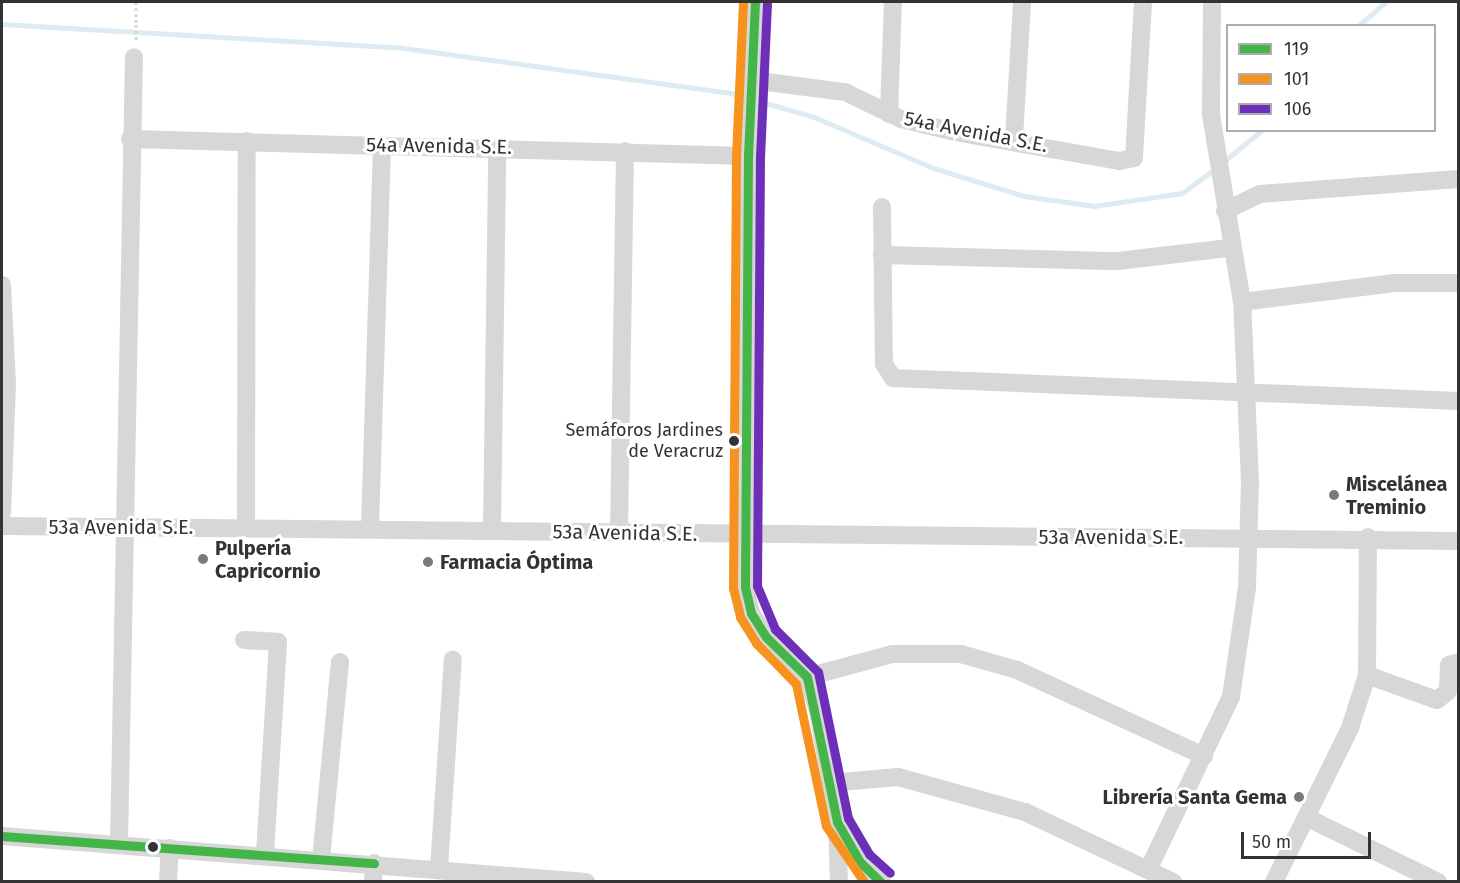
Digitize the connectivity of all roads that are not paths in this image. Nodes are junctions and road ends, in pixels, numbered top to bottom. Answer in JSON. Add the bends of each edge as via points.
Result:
{"nodes":[{"id":1,"x":755,"y":2,"type":"edge"},
{"id":2,"x":893,"y":2,"type":"edge"},
{"id":3,"x":1022,"y":2,"type":"edge"},
{"id":4,"x":1143,"y":2,"type":"edge"},
{"id":5,"x":1212,"y":2,"type":"edge"},
{"id":6,"x":135,"y":50,"type":"road end"},
{"id":7,"x":751,"y":92,"type":"junction"},
{"id":8,"x":889,"y":114,"type":"junction"},
{"id":9,"x":1014,"y":138,"type":"junction"},
{"id":10,"x":130,"y":139,"type":"junction"},
{"id":11,"x":247,"y":141,"type":"junction"},
{"id":12,"x":382,"y":145,"type":"junction"},
{"id":13,"x":497,"y":148,"type":"junction"},
{"id":14,"x":625,"y":151,"type":"junction"},
{"id":15,"x":748,"y":156,"type":"junction"},
{"id":16,"x":1458,"y":179,"type":"edge"},
{"id":17,"x":1224,"y":206,"type":"junction"},
{"id":18,"x":882,"y":207,"type":"dead end"},
{"id":19,"x":1230,"y":248,"type":"junction"},
{"id":20,"x":882,"y":255,"type":"junction"},
{"id":21,"x":1458,"y":283,"type":"edge"},
{"id":22,"x":2,"y":285,"type":"edge"},
{"id":23,"x":1242,"y":302,"type":"junction"},
{"id":24,"x":4,"y":383,"type":"edge"},
{"id":25,"x":1245,"y":392,"type":"junction"},
{"id":26,"x":1458,"y":401,"type":"edge"},
{"id":27,"x":2,"y":512,"type":"edge"},
{"id":28,"x":2,"y":526,"type":"edge"},
{"id":29,"x":124,"y":527,"type":"junction"},
{"id":30,"x":246,"y":527,"type":"junction"},
{"id":31,"x":370,"y":527,"type":"junction"},
{"id":32,"x":492,"y":529,"type":"junction"},
{"id":33,"x":619,"y":533,"type":"junction"},
{"id":34,"x":744,"y":536,"type":"junction"},
{"id":35,"x":1248,"y":537,"type":"junction"},
{"id":36,"x":1368,"y":537,"type":"junction"},
{"id":37,"x":1458,"y":541,"type":"edge"},
{"id":38,"x":244,"y":640,"type":"dead end"},
{"id":39,"x":453,"y":659,"type":"dead end"},
{"id":40,"x":340,"y":662,"type":"dead end"},
{"id":41,"x":1458,"y":662,"type":"edge"},
{"id":42,"x":1367,"y":675,"type":"junction"},
{"id":43,"x":807,"y":677,"type":"junction"},
{"id":44,"x":1204,"y":756,"type":"junction"},
{"id":45,"x":829,"y":783,"type":"junction"},
{"id":46,"x":1308,"y":818,"type":"junction"},
{"id":47,"x":837,"y":822,"type":"junction"},
{"id":48,"x":2,"y":836,"type":"edge"},
{"id":49,"x":120,"y":844,"type":"junction"},
{"id":50,"x":170,"y":848,"type":"junction"},
{"id":51,"x":265,"y":855,"type":"junction"},
{"id":52,"x":321,"y":859,"type":"junction"},
{"id":53,"x":374,"y":863,"type":"junction"},
{"id":54,"x":439,"y":868,"type":"junction"},
{"id":55,"x":1148,"y":870,"type":"junction"},
{"id":56,"x":536,"y":879,"type":"edge"},
{"id":57,"x":878,"y":881,"type":"edge"},
{"id":58,"x":168,"y":882,"type":"edge"},
{"id":59,"x":373,"y":882,"type":"edge"},
{"id":60,"x":586,"y":882,"type":"edge"},
{"id":61,"x":839,"y":882,"type":"edge"},
{"id":62,"x":1173,"y":882,"type":"edge"},
{"id":63,"x":1274,"y":882,"type":"edge"},
{"id":64,"x":1438,"y":882,"type":"edge"}],
"edges":[{"from":1,"to":7,"type":"street"},
{"from":2,"to":8,"type":"street"},
{"from":3,"to":9,"type":"street"},
{"from":4,"to":9,"type":"street","name":"54a Avenida S.E.","via":[[1134,158],[1119,161]]},
{"from":5,"to":17,"type":"street","via":[[1211,114]]},
{"from":6,"to":10,"type":"street"},
{"from":7,"to":8,"type":"street","name":"54a Avenida S.E.","via":[[845,93]]},
{"from":7,"to":15,"type":"street"},
{"from":8,"to":9,"type":"street","name":"54a Avenida S.E.","via":[[955,132]]},
{"from":10,"to":11,"type":"street","name":"54a Avenida S.E."},
{"from":10,"to":29,"type":"street"},
{"from":11,"to":12,"type":"street","name":"54a Avenida S.E."},
{"from":11,"to":30,"type":"street"},
{"from":12,"to":13,"type":"street","name":"54a Avenida S.E."},
{"from":12,"to":31,"type":"street"},
{"from":13,"to":14,"type":"street","name":"54a Avenida S.E."},
{"from":13,"to":32,"type":"street"},
{"from":14,"to":15,"type":"street","name":"54a Avenida S.E."},
{"from":14,"to":33,"type":"street"},
{"from":15,"to":34,"type":"street"},
{"from":16,"to":17,"type":"street","via":[[1260,194]]},
{"from":17,"to":19,"type":"street"},
{"from":18,"to":20,"type":"street"},
{"from":19,"to":20,"type":"street","via":[[1119,261]]},
{"from":19,"to":23,"type":"street"},
{"from":20,"to":25,"type":"street","via":[[884,364],[893,378]]},
{"from":21,"to":23,"type":"street","via":[[1395,283]]},
{"from":22,"to":24,"type":"street"},
{"from":23,"to":25,"type":"street"},
{"from":24,"to":27,"type":"street"},
{"from":25,"to":26,"type":"street"},
{"from":25,"to":35,"type":"street"},
{"from":28,"to":29,"type":"street","name":"53a Avenida S.E."},
{"from":29,"to":30,"type":"street","name":"53a Avenida S.E."},
{"from":29,"to":49,"type":"street"},
{"from":30,"to":31,"type":"street","name":"53a Avenida S.E."},
{"from":31,"to":32,"type":"street","name":"53a Avenida S.E."},
{"from":32,"to":33,"type":"street","name":"53a Avenida S.E."},
{"from":33,"to":34,"type":"street","name":"53a Avenida S.E."},
{"from":34,"to":35,"type":"street","name":"53a Avenida S.E."},
{"from":34,"to":43,"type":"street","via":[[751,613],[766,637]]},
{"from":35,"to":36,"type":"street","name":"53a Avenida S.E."},
{"from":35,"to":44,"type":"street","via":[[1231,697]]},
{"from":36,"to":37,"type":"street","name":"53a Avenida S.E."},
{"from":36,"to":42,"type":"street"},
{"from":38,"to":51,"type":"street","via":[[278,642]]},
{"from":39,"to":54,"type":"street"},
{"from":40,"to":52,"type":"street"},
{"from":41,"to":42,"type":"street","via":[[1449,665],[1445,699]]},
{"from":42,"to":46,"type":"street","via":[[1350,728]]},
{"from":43,"to":44,"type":"street","via":[[892,654],[961,654],[1017,669]]},
{"from":43,"to":45,"type":"street","via":[[819,711]]},
{"from":44,"to":55,"type":"street"},
{"from":45,"to":47,"type":"street"},
{"from":45,"to":55,"type":"street","via":[[910,780],[1025,812]]},
{"from":46,"to":63,"type":"street"},
{"from":46,"to":64,"type":"street"},
{"from":47,"to":57,"type":"street","via":[[850,849]]},
{"from":47,"to":61,"type":"street"},
{"from":48,"to":49,"type":"street"},
{"from":49,"to":50,"type":"street"},
{"from":50,"to":51,"type":"street"},
{"from":50,"to":58,"type":"street"},
{"from":51,"to":52,"type":"street"},
{"from":52,"to":53,"type":"street"},
{"from":53,"to":54,"type":"street"},
{"from":53,"to":59,"type":"street"},
{"from":54,"to":56,"type":"street"},
{"from":55,"to":62,"type":"street"},
{"from":56,"to":60,"type":"street"}]}
